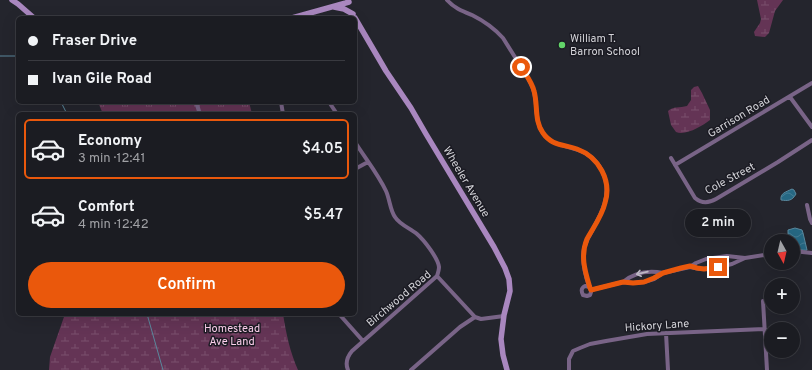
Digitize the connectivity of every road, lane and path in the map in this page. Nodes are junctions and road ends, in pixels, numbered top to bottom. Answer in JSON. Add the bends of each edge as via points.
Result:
{"nodes":[{"id":1,"x":12,"y":0,"type":"edge"},
{"id":2,"x":447,"y":0,"type":"edge"},
{"id":3,"x":348,"y":1,"type":"edge"},
{"id":4,"x":331,"y":7,"type":"junction"},
{"id":5,"x":32,"y":16,"type":"edge"},
{"id":6,"x":299,"y":16,"type":"edge"},
{"id":7,"x":353,"y":16,"type":"edge"},
{"id":8,"x":354,"y":16,"type":"edge"},
{"id":9,"x":357,"y":22,"type":"edge"},
{"id":10,"x":812,"y":83,"type":"edge"},
{"id":11,"x":790,"y":97,"type":"junction"},
{"id":12,"x":812,"y":127,"type":"edge"},
{"id":13,"x":812,"y":140,"type":"edge"},
{"id":14,"x":357,"y":145,"type":"edge"},
{"id":15,"x":671,"y":158,"type":"dead end"},
{"id":16,"x":368,"y":162,"type":"junction"},
{"id":17,"x":675,"y":165,"type":"junction"},
{"id":18,"x":357,"y":168,"type":"edge"},
{"id":19,"x":807,"y":205,"type":"dead end"},
{"id":20,"x":812,"y":223,"type":"edge"},
{"id":21,"x":800,"y":252,"type":"edge"},
{"id":22,"x":812,"y":253,"type":"edge"},
{"id":23,"x":764,"y":255,"type":"edge"},
{"id":24,"x":745,"y":258,"type":"junction"},
{"id":25,"x":690,"y":266,"type":"junction"},
{"id":26,"x":663,"y":273,"type":"junction"},
{"id":27,"x":437,"y":276,"type":"junction"},
{"id":28,"x":623,"y":282,"type":"junction"},
{"id":29,"x":763,"y":301,"type":"dead end"},
{"id":30,"x":341,"y":316,"type":"edge"},
{"id":31,"x":504,"y":316,"type":"junction"},
{"id":32,"x":475,"y":318,"type":"junction"},
{"id":33,"x":764,"y":322,"type":"edge"},
{"id":34,"x":764,"y":329,"type":"edge"},
{"id":35,"x":666,"y":333,"type":"junction"},
{"id":36,"x":363,"y":341,"type":"junction"},
{"id":37,"x":766,"y":358,"type":"edge"},
{"id":38,"x":348,"y":370,"type":"edge"},
{"id":39,"x":411,"y":370,"type":"edge"},
{"id":40,"x":507,"y":370,"type":"edge"},
{"id":41,"x":570,"y":370,"type":"edge"},
{"id":42,"x":668,"y":370,"type":"edge"},
{"id":43,"x":767,"y":370,"type":"edge"}],
"edges":[{"from":1,"to":5,"type":"street"},
{"from":2,"to":28,"type":"street","via":[[486,23],[503,38],[532,85],[538,123],[546,137],[556,144],[589,155],[603,172],[607,188],[605,203],[585,244],[584,263],[591,289]]},
{"from":3,"to":4,"type":"street"},
{"from":3,"to":8,"type":"street","name":"Wheeler Avenue"},
{"from":4,"to":6,"type":"street"},
{"from":4,"to":7,"type":"street","via":[[344,9]]},
{"from":9,"to":31,"type":"street","name":"Wheeler Avenue","via":[[503,264],[510,287]]},
{"from":10,"to":11,"type":"street","name":"Garrison Road"},
{"from":11,"to":12,"type":"street"},
{"from":11,"to":17,"type":"street","name":"Garrison Road"},
{"from":13,"to":17,"type":"street","name":"Cole Street","via":[[707,202],[695,198]]},
{"from":14,"to":16,"type":"street"},
{"from":15,"to":17,"type":"street","name":"Cole Street"},
{"from":16,"to":18,"type":"street"},
{"from":16,"to":27,"type":"street","via":[[387,192],[395,217],[417,234],[437,261]]},
{"from":19,"to":20,"type":"street"},
{"from":21,"to":22,"type":"street"},
{"from":23,"to":24,"type":"street"},
{"from":24,"to":25,"type":"street","via":[[713,258]]},
{"from":24,"to":25,"type":"street","via":[[718,267],[704,269]]},
{"from":25,"to":26,"type":"street"},
{"from":26,"to":28,"type":"street","via":[[644,282]]},
{"from":26,"to":28,"type":"street","one_way":true,"via":[[642,273]]},
{"from":27,"to":32,"type":"street","name":"Birchwood Road"},
{"from":27,"to":36,"type":"street","name":"Birchwood Road"},
{"from":29,"to":33,"type":"street"},
{"from":30,"to":36,"type":"street"},
{"from":31,"to":32,"type":"street"},
{"from":31,"to":40,"type":"street","name":"Wheeler Avenue","via":[[501,340]]},
{"from":32,"to":39,"type":"street","via":[[460,327]]},
{"from":34,"to":35,"type":"street","name":"Hickory Lane"},
{"from":35,"to":41,"type":"street","name":"Hickory Lane","via":[[622,338],[580,348],[570,356]]},
{"from":35,"to":42,"type":"street"},
{"from":36,"to":38,"type":"street","name":"Birchwood Road","via":[[352,351],[347,361]]},
{"from":37,"to":43,"type":"street"}]}
